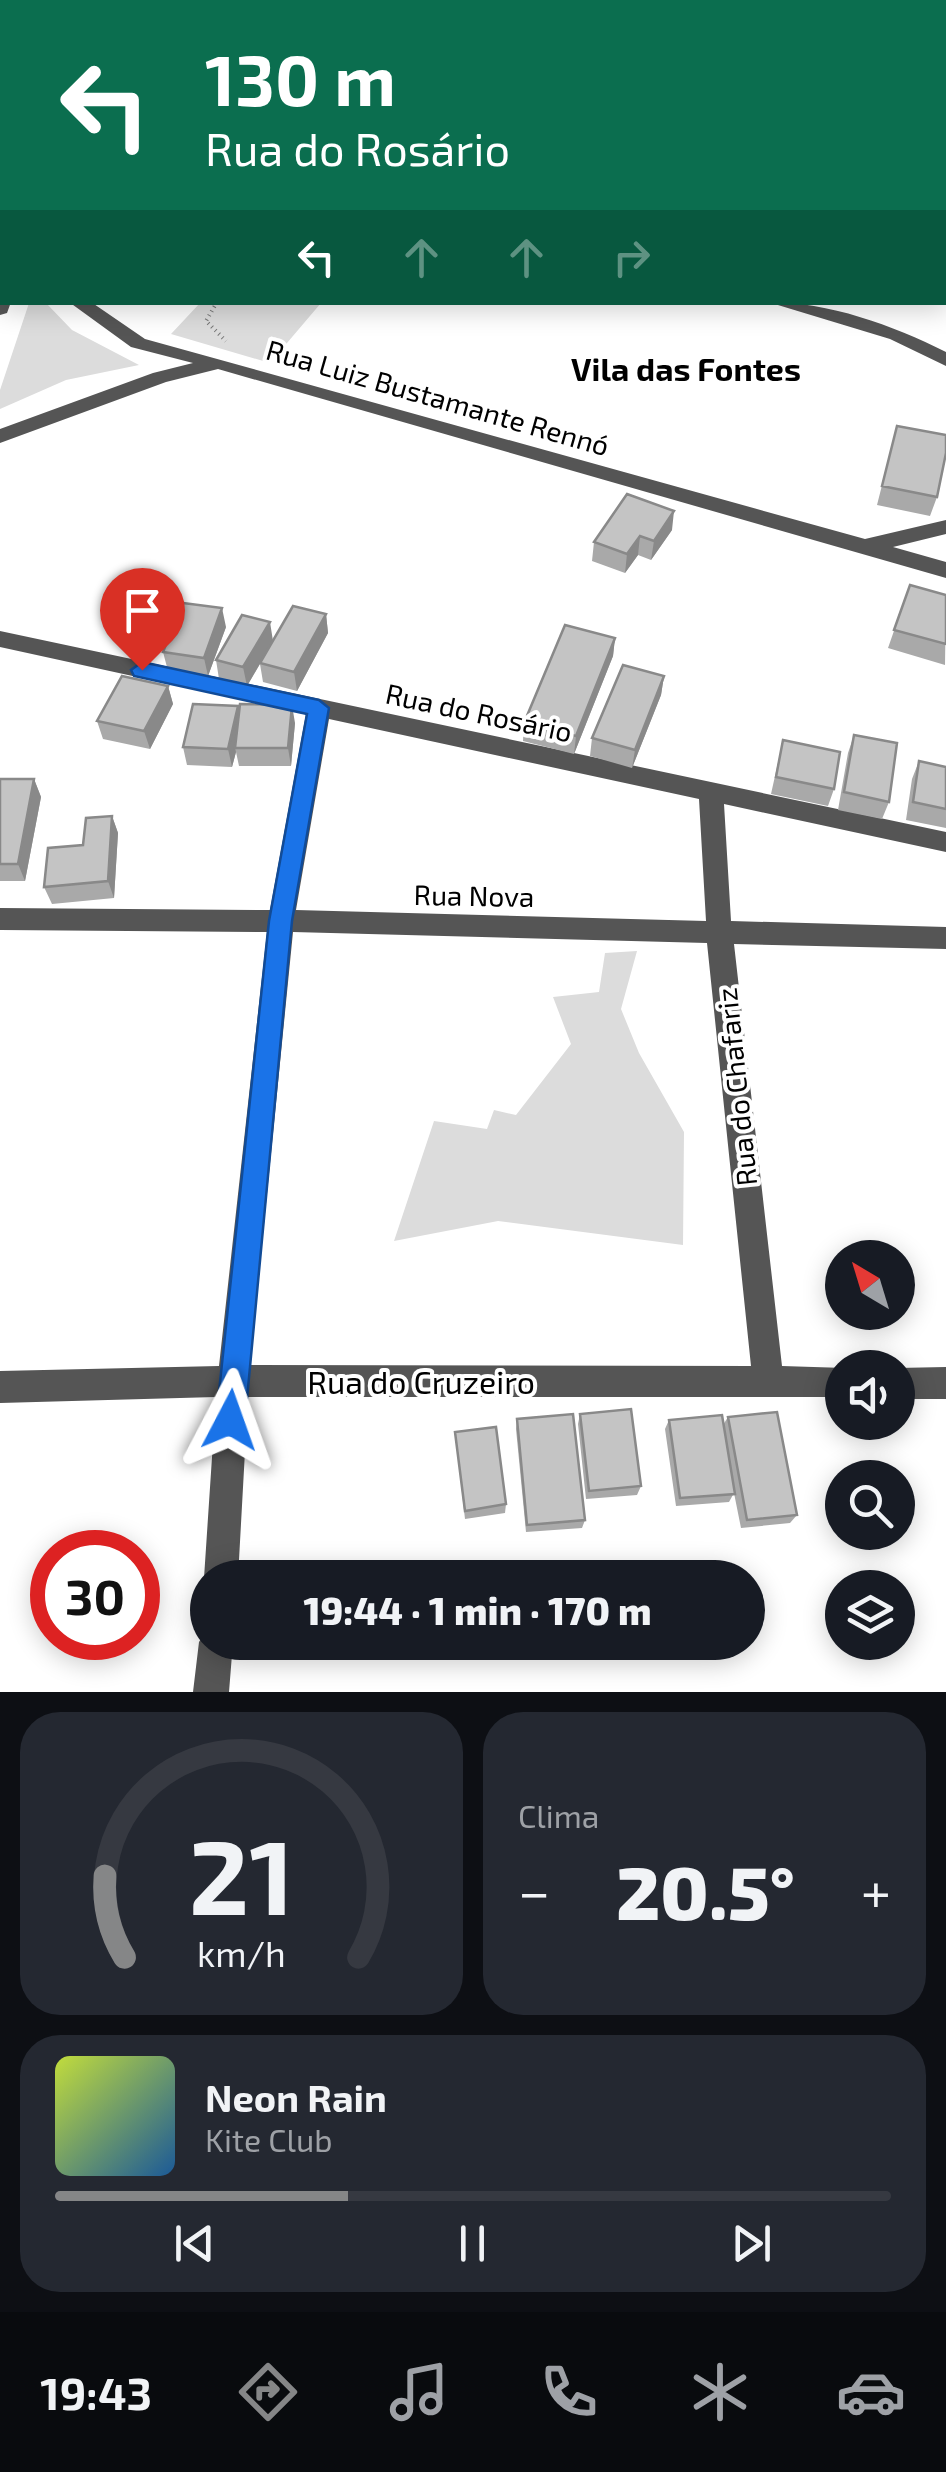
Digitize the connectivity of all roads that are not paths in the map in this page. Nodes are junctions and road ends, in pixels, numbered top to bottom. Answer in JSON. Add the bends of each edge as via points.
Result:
{"nodes":[{"id":1,"x":82,"y":305,"type":"edge"},
{"id":2,"x":787,"y":305,"type":"edge"},
{"id":3,"x":946,"y":360,"type":"edge"},
{"id":4,"x":218,"y":363,"type":"junction"},
{"id":5,"x":0,"y":436,"type":"edge"},
{"id":6,"x":946,"y":527,"type":"edge"},
{"id":7,"x":864,"y":547,"type":"junction"},
{"id":8,"x":946,"y":570,"type":"edge"},
{"id":9,"x":0,"y":639,"type":"edge"},
{"id":10,"x":319,"y":708,"type":"junction"},
{"id":11,"x":711,"y":792,"type":"junction"},
{"id":12,"x":946,"y":842,"type":"edge"},
{"id":13,"x":0,"y":919,"type":"edge"},
{"id":14,"x":280,"y":921,"type":"junction"},
{"id":15,"x":719,"y":930,"type":"junction"},
{"id":16,"x":946,"y":938,"type":"edge"},
{"id":17,"x":233,"y":1381,"type":"junction"},
{"id":18,"x":768,"y":1382,"type":"junction"},
{"id":19,"x":825,"y":1382,"type":"edge"},
{"id":20,"x":915,"y":1382,"type":"edge"},
{"id":21,"x":946,"y":1383,"type":"edge"},
{"id":22,"x":0,"y":1387,"type":"edge"},
{"id":23,"x":222,"y":1560,"type":"edge"},
{"id":24,"x":214,"y":1660,"type":"edge"},
{"id":25,"x":210,"y":1692,"type":"edge"}],
"edges":[{"from":1,"to":4,"type":"street","via":[[138,343]]},
{"from":2,"to":3,"type":"street","via":[[897,335]]},
{"from":4,"to":5,"type":"street","name":"Rua Luiz Bustamante Rennó","via":[[160,377]]},
{"from":4,"to":7,"type":"street","name":"Rua Luiz Bustamante Rennó"},
{"from":6,"to":7,"type":"street"},
{"from":7,"to":8,"type":"street","name":"Rua Luiz Bustamante Rennó"},
{"from":9,"to":10,"type":"street","name":"Rua do Rosário"},
{"from":10,"to":11,"type":"street","name":"Rua do Rosário"},
{"from":10,"to":14,"type":"street"},
{"from":11,"to":12,"type":"street","name":"Rua do Rosário"},
{"from":11,"to":15,"type":"street","name":"Rua do Chafariz"},
{"from":13,"to":14,"type":"street","name":"Rua Nova"},
{"from":14,"to":15,"type":"street","name":"Rua Nova"},
{"from":14,"to":17,"type":"street"},
{"from":15,"to":16,"type":"street","name":"Rua Nova"},
{"from":15,"to":18,"type":"street","name":"Rua do Chafariz"},
{"from":17,"to":18,"type":"street","name":"Rua do Cruzeiro"},
{"from":17,"to":22,"type":"street","name":"Rua do Cruzeiro"},
{"from":17,"to":23,"type":"street"},
{"from":18,"to":19,"type":"street","name":"Rua do Cruzeiro"},
{"from":20,"to":21,"type":"street"},
{"from":24,"to":25,"type":"street"}]}
